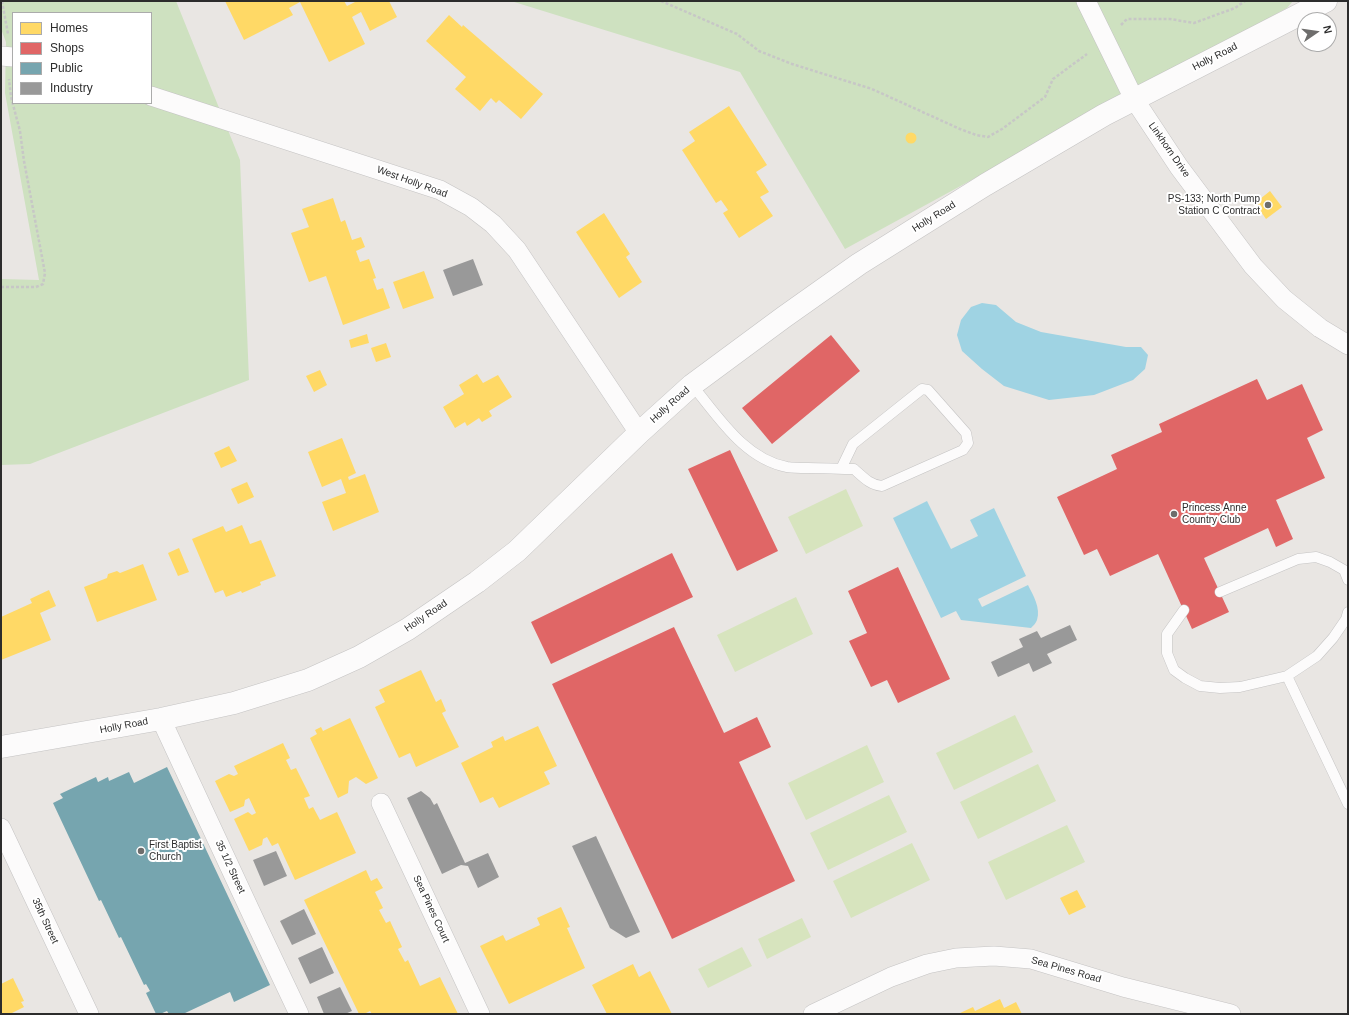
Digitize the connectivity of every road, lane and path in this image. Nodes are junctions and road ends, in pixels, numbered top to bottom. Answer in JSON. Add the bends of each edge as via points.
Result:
{"nodes":[{"id":1,"x":2,"y":1,"type":"edge"},
{"id":2,"x":661,"y":1,"type":"edge"},
{"id":3,"x":1086,"y":1,"type":"edge"},
{"id":4,"x":1246,"y":1,"type":"edge"},
{"id":5,"x":1326,"y":1,"type":"edge"},
{"id":6,"x":1105,"y":41,"type":"junction"},
{"id":7,"x":8,"y":57,"type":"edge"},
{"id":8,"x":152,"y":96,"type":"edge"},
{"id":9,"x":1134,"y":99,"type":"junction"},
{"id":10,"x":12,"y":101,"type":"edge"},
{"id":11,"x":13,"y":104,"type":"edge"},
{"id":12,"x":1,"y":287,"type":"edge"},
{"id":13,"x":1348,"y":345,"type":"edge"},
{"id":14,"x":692,"y":385,"type":"junction"},
{"id":15,"x":639,"y":433,"type":"junction"},
{"id":16,"x":841,"y":469,"type":"junction"},
{"id":17,"x":1348,"y":580,"type":"edge"},
{"id":18,"x":1220,"y":592,"type":"dead end"},
{"id":19,"x":1184,"y":610,"type":"dead end"},
{"id":20,"x":1348,"y":612,"type":"edge"},
{"id":21,"x":1287,"y":676,"type":"junction"},
{"id":22,"x":161,"y":718,"type":"junction"},
{"id":23,"x":1,"y":747,"type":"edge"},
{"id":24,"x":381,"y":803,"type":"dead end"},
{"id":25,"x":1348,"y":804,"type":"edge"},
{"id":26,"x":1,"y":828,"type":"edge"},
{"id":27,"x":89,"y":1014,"type":"edge"},
{"id":28,"x":299,"y":1014,"type":"edge"},
{"id":29,"x":480,"y":1014,"type":"edge"},
{"id":30,"x":813,"y":1014,"type":"edge"},
{"id":31,"x":1231,"y":1014,"type":"edge"}],
"edges":[{"from":1,"to":7,"type":"path","via":[[8,35]]},
{"from":2,"to":6,"type":"path","via":[[737,34],[759,51],[872,89],[960,129],[988,137],[1033,107],[1044,97],[1054,79]]},
{"from":3,"to":6,"type":"street","name":"Linkhorn Drive"},
{"from":4,"to":6,"type":"path","via":[[1236,8],[1194,23],[1170,19],[1127,19]]},
{"from":5,"to":9,"type":"street","name":"Holly Road"},
{"from":6,"to":9,"type":"street","name":"Linkhorn Drive"},
{"from":7,"to":10,"type":"path"},
{"from":8,"to":15,"type":"street","name":"West Holly Road","via":[[440,190],[471,207],[493,224],[517,250]]},
{"from":9,"to":13,"type":"street","name":"Linkhorn Drive","via":[[1179,167],[1253,266],[1284,299],[1320,328]]},
{"from":9,"to":14,"type":"street","name":"Holly Road","via":[[985,185],[859,264]]},
{"from":11,"to":12,"type":"path","via":[[45,273],[43,284],[36,287]]},
{"from":14,"to":15,"type":"street","name":"Holly Road"},
{"from":14,"to":16,"type":"lane","via":[[735,436],[767,461],[789,468]]},
{"from":15,"to":22,"type":"street","name":"Holly Road","via":[[517,550],[477,582],[408,629],[359,657],[308,680],[234,703]]},
{"from":16,"to":16,"type":"lane","via":[[854,469],[866,480],[882,486],[963,450],[968,443],[966,433],[928,390],[922,389],[853,444]]},
{"from":17,"to":18,"type":"lane","via":[[1344,570],[1316,557],[1298,559]]},
{"from":19,"to":21,"type":"lane","via":[[1167,634],[1167,653],[1174,670],[1185,678],[1200,686],[1220,688],[1240,687]]},
{"from":20,"to":21,"type":"lane","via":[[1333,638],[1317,656]]},
{"from":21,"to":25,"type":"lane"},
{"from":22,"to":23,"type":"street","name":"Holly Road"},
{"from":22,"to":28,"type":"street","name":"35 1/2 Street"},
{"from":24,"to":29,"type":"street","name":"Sea Pines Court"},
{"from":26,"to":27,"type":"street","name":"35th Street"},
{"from":30,"to":31,"type":"street","name":"Sea Pines Road","via":[[891,977],[927,964],[956,958],[994,956],[1031,959],[1123,987]]}]}
